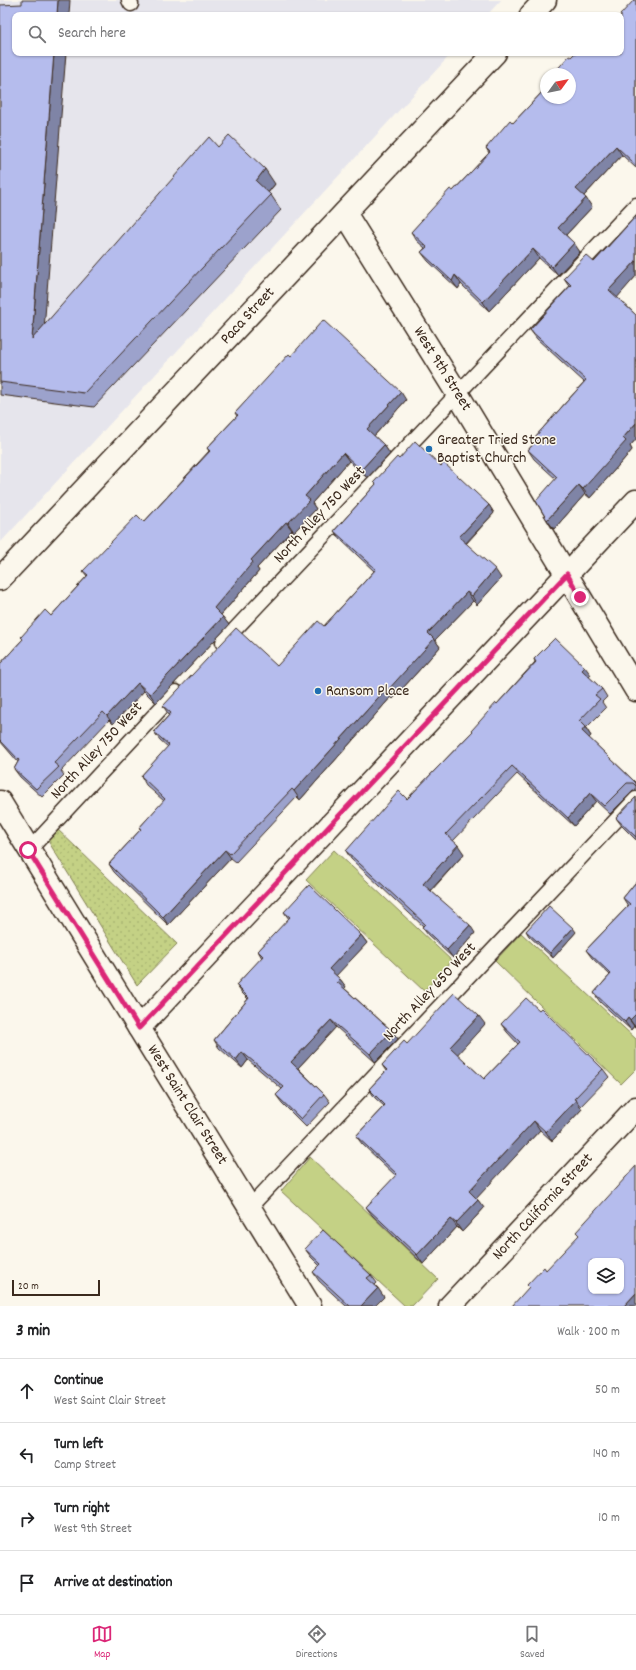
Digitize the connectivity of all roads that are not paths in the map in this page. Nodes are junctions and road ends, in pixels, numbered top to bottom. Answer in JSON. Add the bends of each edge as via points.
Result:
{"nodes":[{"id":1,"x":544,"y":0,"type":"edge"},
{"id":2,"x":533,"y":12,"type":"edge"},
{"id":3,"x":492,"y":56,"type":"edge"},
{"id":4,"x":636,"y":205,"type":"edge"},
{"id":5,"x":345,"y":213,"type":"junction"},
{"id":6,"x":457,"y":393,"type":"junction"},
{"id":7,"x":636,"y":501,"type":"edge"},
{"id":8,"x":567,"y":574,"type":"junction"},
{"id":9,"x":0,"y":579,"type":"edge"},
{"id":10,"x":215,"y":652,"type":"edge"},
{"id":11,"x":188,"y":680,"type":"edge"},
{"id":12,"x":636,"y":690,"type":"edge"},
{"id":13,"x":636,"y":799,"type":"edge"},
{"id":14,"x":0,"y":802,"type":"edge"},
{"id":15,"x":28,"y":850,"type":"junction"},
{"id":16,"x":139,"y":1028,"type":"junction"},
{"id":17,"x":636,"y":1108,"type":"edge"},
{"id":18,"x":250,"y":1207,"type":"junction"},
{"id":19,"x":310,"y":1306,"type":"edge"},
{"id":20,"x":450,"y":1306,"type":"edge"}],
"edges":[{"from":1,"to":2,"type":"street"},
{"from":3,"to":5,"type":"street","name":"Paca Street"},
{"from":4,"to":6,"type":"lane","name":"North Alley 750 West"},
{"from":5,"to":6,"type":"street","name":"West 9th Street"},
{"from":5,"to":9,"type":"street","name":"Paca Street"},
{"from":6,"to":8,"type":"street","name":"West 9th Street"},
{"from":6,"to":10,"type":"lane","name":"North Alley 750 West"},
{"from":7,"to":8,"type":"street"},
{"from":8,"to":12,"type":"street","name":"West 9th Street"},
{"from":8,"to":16,"type":"street"},
{"from":11,"to":15,"type":"lane","name":"North Alley 750 West"},
{"from":13,"to":18,"type":"lane","name":"North Alley 650 West"},
{"from":14,"to":15,"type":"street","name":"West Saint Clair Street"},
{"from":15,"to":16,"type":"street","name":"West Saint Clair Street"},
{"from":16,"to":18,"type":"street","name":"West Saint Clair Street"},
{"from":17,"to":20,"type":"street","name":"North California Street"},
{"from":18,"to":19,"type":"street","name":"West Saint Clair Street"}]}
